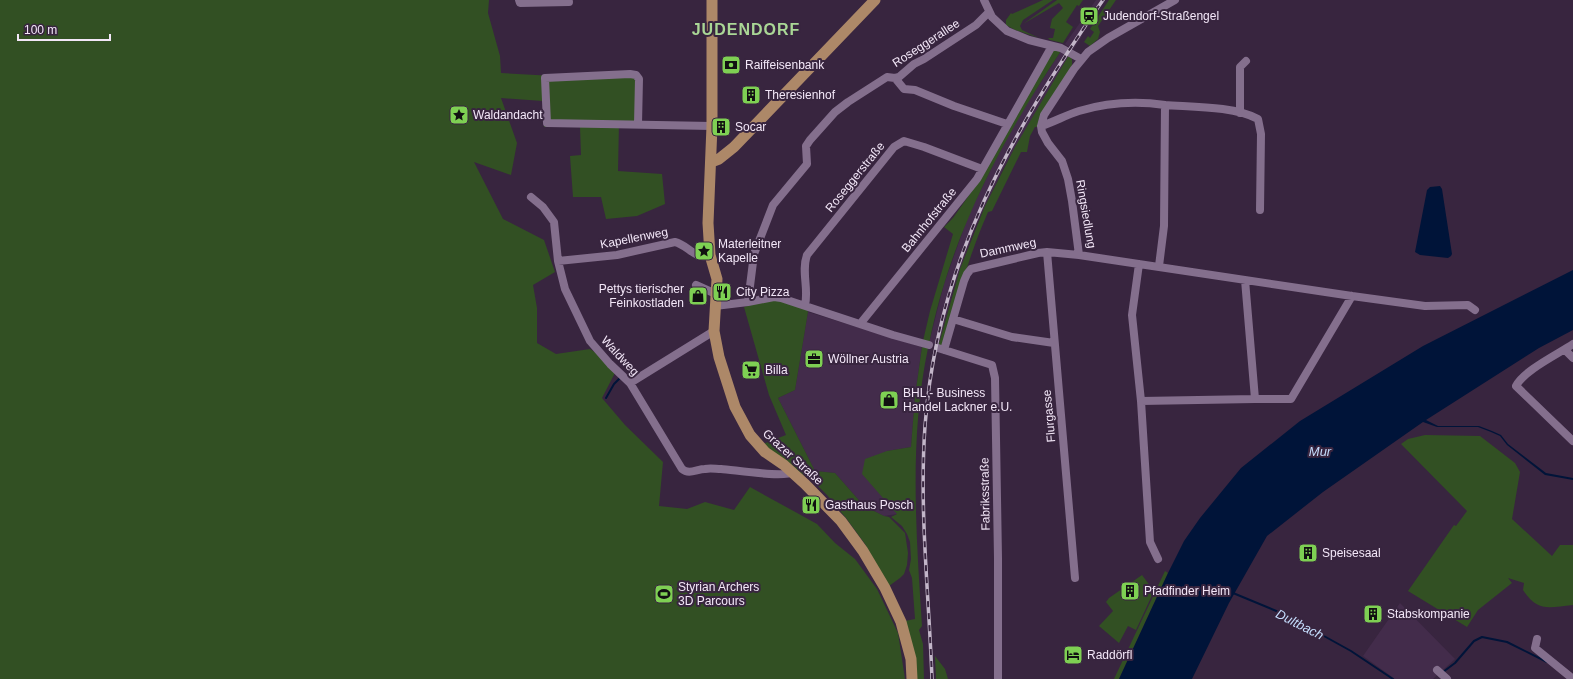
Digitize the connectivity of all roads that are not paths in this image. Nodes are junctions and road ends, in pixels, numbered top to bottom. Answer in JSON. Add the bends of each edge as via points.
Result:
{"nodes":[{"id":1,"x":519,"y":0,"type":"edge"},
{"id":2,"x":712,"y":0,"type":"edge"},
{"id":3,"x":875,"y":0,"type":"edge"},
{"id":4,"x":984,"y":0,"type":"edge"},
{"id":5,"x":1175,"y":0,"type":"edge"},
{"id":6,"x":569,"y":2,"type":"dead end"},
{"id":7,"x":989,"y":12,"type":"junction"},
{"id":8,"x":1052,"y":46,"type":"junction"},
{"id":9,"x":1081,"y":59,"type":"junction"},
{"id":10,"x":1246,"y":61,"type":"dead end"},
{"id":11,"x":895,"y":78,"type":"junction"},
{"id":12,"x":1166,"y":105,"type":"junction"},
{"id":13,"x":1240,"y":113,"type":"junction"},
{"id":14,"x":638,"y":124,"type":"junction"},
{"id":15,"x":1007,"y":124,"type":"junction"},
{"id":16,"x":712,"y":126,"type":"junction"},
{"id":17,"x":1041,"y":126,"type":"junction"},
{"id":18,"x":711,"y":162,"type":"junction"},
{"id":19,"x":982,"y":168,"type":"junction"},
{"id":20,"x":531,"y":197,"type":"dead end"},
{"id":21,"x":1260,"y":210,"type":"dead end"},
{"id":22,"x":1047,"y":252,"type":"junction"},
{"id":23,"x":710,"y":255,"type":"junction"},
{"id":24,"x":1079,"y":255,"type":"junction"},
{"id":25,"x":558,"y":261,"type":"junction"},
{"id":26,"x":1140,"y":264,"type":"junction"},
{"id":27,"x":1159,"y":266,"type":"junction"},
{"id":28,"x":1245,"y":280,"type":"junction"},
{"id":29,"x":696,"y":285,"type":"dead end"},
{"id":30,"x":716,"y":294,"type":"junction"},
{"id":31,"x":1352,"y":296,"type":"junction"},
{"id":32,"x":748,"y":302,"type":"junction"},
{"id":33,"x":805,"y":305,"type":"junction"},
{"id":34,"x":715,"y":306,"type":"junction"},
{"id":35,"x":1475,"y":310,"type":"dead end"},
{"id":36,"x":953,"y":319,"type":"junction"},
{"id":37,"x":860,"y":324,"type":"junction"},
{"id":38,"x":714,"y":331,"type":"junction"},
{"id":39,"x":1054,"y":343,"type":"junction"},
{"id":40,"x":1573,"y":344,"type":"edge"},
{"id":41,"x":929,"y":346,"type":"dead end"},
{"id":42,"x":941,"y":349,"type":"joint"},
{"id":43,"x":1565,"y":350,"type":"junction"},
{"id":44,"x":1573,"y":358,"type":"edge"},
{"id":45,"x":630,"y":383,"type":"junction"},
{"id":46,"x":1255,"y":399,"type":"junction"},
{"id":47,"x":1141,"y":401,"type":"junction"},
{"id":48,"x":1573,"y":441,"type":"edge"},
{"id":49,"x":793,"y":472,"type":"junction"},
{"id":50,"x":1158,"y":559,"type":"dead end"},
{"id":51,"x":1075,"y":578,"type":"dead end"},
{"id":52,"x":1537,"y":639,"type":"dead end"},
{"id":53,"x":912,"y":679,"type":"edge"},
{"id":54,"x":998,"y":679,"type":"edge"},
{"id":55,"x":1573,"y":679,"type":"edge"}],
"edges":[{"from":1,"to":6,"type":"street","via":[[520,3]]},
{"from":2,"to":16,"type":"main road","name":"Grazer Straße"},
{"from":3,"to":18,"type":"main road","via":[[734,148]]},
{"from":4,"to":7,"type":"street"},
{"from":5,"to":9,"type":"street","via":[[1108,38]]},
{"from":7,"to":8,"type":"street","via":[[999,25],[1010,32]]},
{"from":7,"to":11,"type":"street","name":"Roseggerallee","via":[[976,25]]},
{"from":8,"to":9,"type":"street"},
{"from":8,"to":15,"type":"street","name":"Bahnhofstraße"},
{"from":9,"to":17,"type":"street","via":[[1048,108]]},
{"from":10,"to":13,"type":"street","via":[[1240,67]]},
{"from":11,"to":15,"type":"street","via":[[904,89],[915,90]]},
{"from":11,"to":32,"type":"street","name":"Roseggerallee","via":[[887,77],[848,102],[835,112],[806,146],[807,164],[773,205],[754,254]]},
{"from":12,"to":13,"type":"street"},
{"from":12,"to":17,"type":"street","via":[[1148,103],[1096,107],[1077,111]]},
{"from":12,"to":27,"type":"street","via":[[1164,226]]},
{"from":13,"to":21,"type":"street","via":[[1258,119],[1261,134]]},
{"from":14,"to":14,"type":"street","via":[[547,123],[545,78],[636,75],[639,79]]},
{"from":14,"to":16,"type":"street"},
{"from":15,"to":19,"type":"street","name":"Bahnhofstraße"},
{"from":16,"to":18,"type":"main road","name":"Grazer Straße"},
{"from":17,"to":24,"type":"street","name":"Ringsiedlung","via":[[1044,138],[1062,161],[1068,179]]},
{"from":18,"to":23,"type":"main road","name":"Grazer Straße","via":[[708,223]]},
{"from":19,"to":33,"type":"street","name":"Roseggerstraße","via":[[904,141],[894,147],[807,255],[804,262]]},
{"from":19,"to":37,"type":"street","name":"Bahnhofstraße","via":[[977,179]]},
{"from":20,"to":25,"type":"street","name":"Waldweg","via":[[543,207],[554,222]]},
{"from":22,"to":24,"type":"street","name":"Dammweg"},
{"from":22,"to":36,"type":"street","name":"Dammweg","via":[[971,269],[965,277]]},
{"from":22,"to":39,"type":"street","name":"Flurgasse"},
{"from":23,"to":25,"type":"street","name":"Kapellenweg","via":[[699,256],[683,244],[675,242],[617,255]]},
{"from":23,"to":30,"type":"main road","name":"Grazer Straße","via":[[717,279]]},
{"from":24,"to":26,"type":"street","name":"Ringsiedlung"},
{"from":25,"to":45,"type":"street","name":"Waldweg","via":[[565,289],[590,341]]},
{"from":26,"to":27,"type":"street","name":"Ringsiedlung"},
{"from":26,"to":47,"type":"street","via":[[1132,315]]},
{"from":27,"to":28,"type":"street","name":"Ringsiedlung"},
{"from":28,"to":31,"type":"street","name":"Ringsiedlung"},
{"from":28,"to":46,"type":"street"},
{"from":29,"to":30,"type":"street"},
{"from":30,"to":34,"type":"main road","name":"Grazer Straße"},
{"from":31,"to":35,"type":"street","name":"Ringsiedlung","via":[[1425,306],[1468,305]]},
{"from":31,"to":46,"type":"street","via":[[1291,399]]},
{"from":32,"to":33,"type":"street","via":[[774,297]]},
{"from":32,"to":34,"type":"street"},
{"from":33,"to":37,"type":"street"},
{"from":34,"to":38,"type":"main road","name":"Grazer Straße"},
{"from":36,"to":39,"type":"street","via":[[1012,337]]},
{"from":36,"to":42,"type":"street","name":"Dammweg"},
{"from":37,"to":41,"type":"street"},
{"from":38,"to":45,"type":"street"},
{"from":38,"to":49,"type":"main road","name":"Grazer Straße","via":[[735,407],[744,426],[759,446]]},
{"from":39,"to":51,"type":"street","name":"Flurgasse"},
{"from":40,"to":43,"type":"street"},
{"from":42,"to":54,"type":"street","name":"Fabriksstraße","via":[[992,365],[995,378]]},
{"from":43,"to":44,"type":"street"},
{"from":43,"to":48,"type":"street","via":[[1536,368],[1516,386]]},
{"from":45,"to":49,"type":"street","name":"Waldweg","via":[[685,472],[704,469],[778,474]]},
{"from":46,"to":47,"type":"street"},
{"from":47,"to":50,"type":"street","via":[[1150,542]]},
{"from":49,"to":53,"type":"main road","name":"Grazer Straße","via":[[841,521],[864,551],[901,622]]},
{"from":52,"to":55,"type":"street","via":[[1535,648]]}]}
